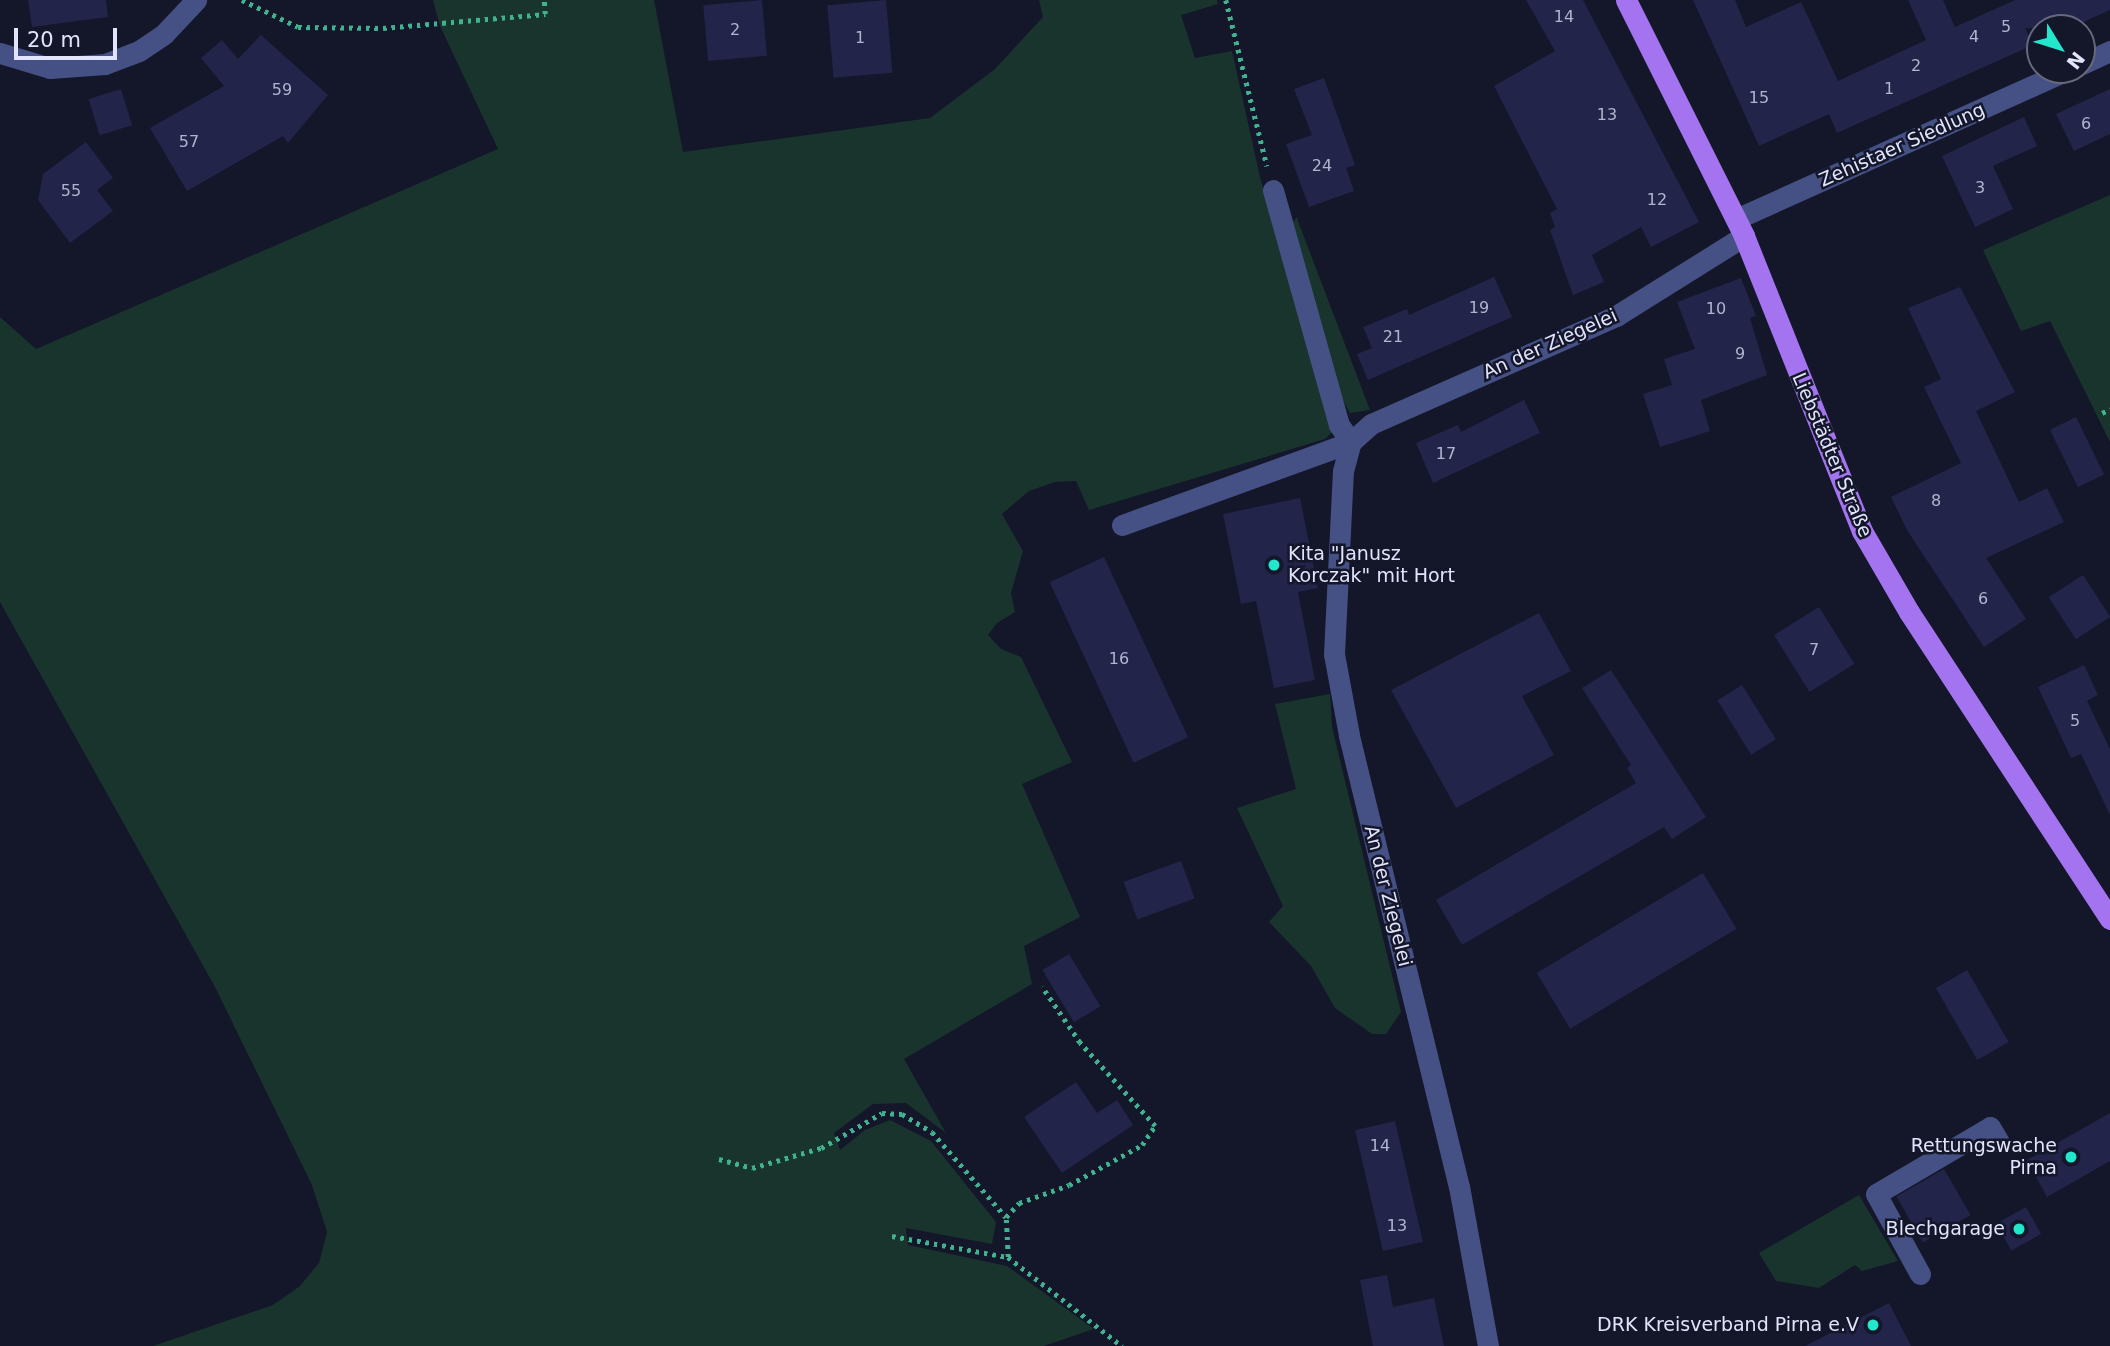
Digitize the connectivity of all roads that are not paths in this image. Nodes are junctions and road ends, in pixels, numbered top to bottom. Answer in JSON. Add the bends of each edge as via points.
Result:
{"nodes":[{"id":1,"x":196,"y":0,"type":"edge"},
{"id":2,"x":1626,"y":0,"type":"edge"},
{"id":3,"x":0,"y":52,"type":"edge"},
{"id":4,"x":2039,"y":84,"type":"edge"},
{"id":5,"x":1273,"y":190,"type":"road end"},
{"id":6,"x":1740,"y":228,"type":"junction"},
{"id":7,"x":1351,"y":442,"type":"junction"},
{"id":8,"x":1122,"y":525,"type":"dead end"},
{"id":9,"x":2110,"y":919,"type":"edge"},
{"id":10,"x":1999,"y":1142,"type":"dead end"},
{"id":11,"x":1920,"y":1274,"type":"dead end"},
{"id":12,"x":1488,"y":1346,"type":"edge"}],
"edges":[{"from":1,"to":3,"type":"street","via":[[156,40],[105,64],[50,68]]},
{"from":2,"to":6,"type":"main road","name":"Liebstädter Straße"},
{"from":4,"to":6,"type":"street","name":"Zehistaer Siedlung"},
{"from":5,"to":7,"type":"street","via":[[1339,425]]},
{"from":6,"to":7,"type":"street","name":"An der Ziegelei","via":[[1616,316],[1371,424]]},
{"from":6,"to":9,"type":"main road","name":"Liebstädter Straße","via":[[1862,531],[1909,612]]},
{"from":7,"to":8,"type":"street"},
{"from":7,"to":12,"type":"street","name":"An der Ziegelei","via":[[1343,471],[1334,654],[1349,735],[1460,1187]]},
{"from":10,"to":11,"type":"street","via":[[1990,1127],[1876,1194]]}]}
